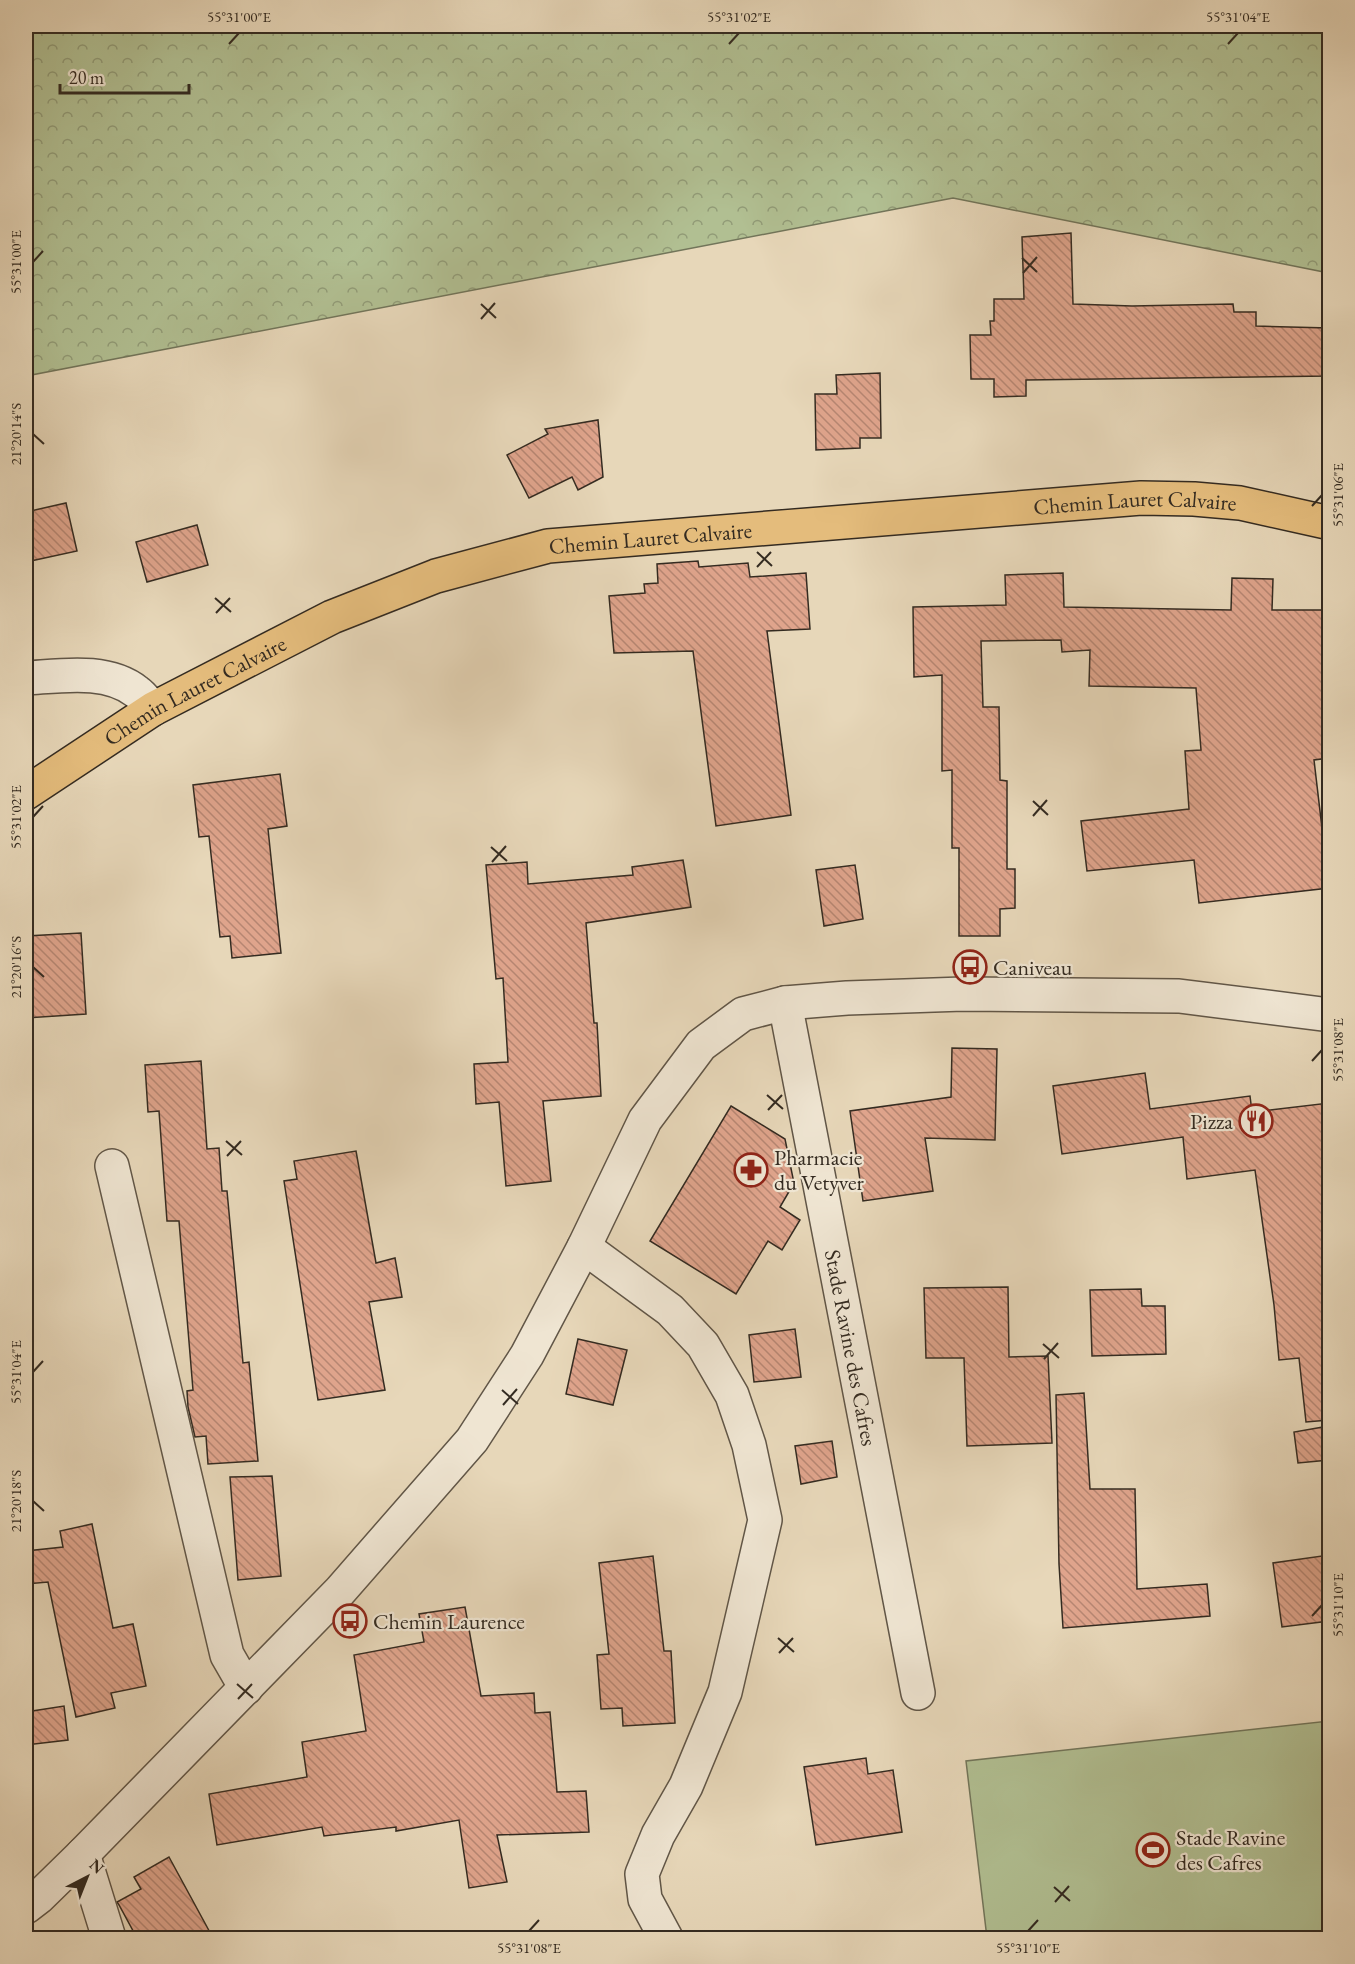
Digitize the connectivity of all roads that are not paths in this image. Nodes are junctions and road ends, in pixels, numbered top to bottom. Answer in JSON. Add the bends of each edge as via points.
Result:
{"nodes":[{"id":1,"x":1329,"y":523,"type":"edge"},
{"id":2,"x":26,"y":678,"type":"edge"},
{"id":3,"x":153,"y":709,"type":"junction"},
{"id":4,"x":26,"y":792,"type":"edge"},
{"id":5,"x":785,"y":1003,"type":"junction"},
{"id":6,"x":1329,"y":1015,"type":"edge"},
{"id":7,"x":112,"y":1166,"type":"dead end"},
{"id":8,"x":584,"y":1247,"type":"junction"},
{"id":9,"x":246,"y":1688,"type":"junction"},
{"id":10,"x":918,"y":1694,"type":"dead end"},
{"id":11,"x":83,"y":1854,"type":"junction"},
{"id":12,"x":26,"y":1907,"type":"edge"},
{"id":13,"x":109,"y":1938,"type":"edge"},
{"id":14,"x":666,"y":1938,"type":"edge"}],
"edges":[{"from":1,"to":3,"type":"main road","name":"Chemin Lauret Calvaire","via":[[1240,504],[1141,498],[548,546],[436,576],[332,617]]},
{"from":2,"to":3,"type":"street","via":[[72,675],[112,679],[137,691]]},
{"from":3,"to":4,"type":"main road","name":"Chemin Lauret Calvaire"},
{"from":5,"to":6,"type":"street","via":[[963,994],[1179,996]]},
{"from":5,"to":8,"type":"street","via":[[743,1014],[701,1045],[645,1119]]},
{"from":5,"to":10,"type":"street","name":"Stade Ravine des Cafres"},
{"from":7,"to":9,"type":"street","via":[[227,1655]]},
{"from":8,"to":9,"type":"street","via":[[527,1355],[472,1440],[340,1591]]},
{"from":8,"to":14,"type":"street","via":[[670,1310],[703,1345],[735,1405],[749,1445],[765,1520],[725,1692],[686,1786],[658,1834],[642,1874],[645,1899]]},
{"from":9,"to":11,"type":"street"},
{"from":11,"to":12,"type":"street"},
{"from":11,"to":13,"type":"street"}]}
